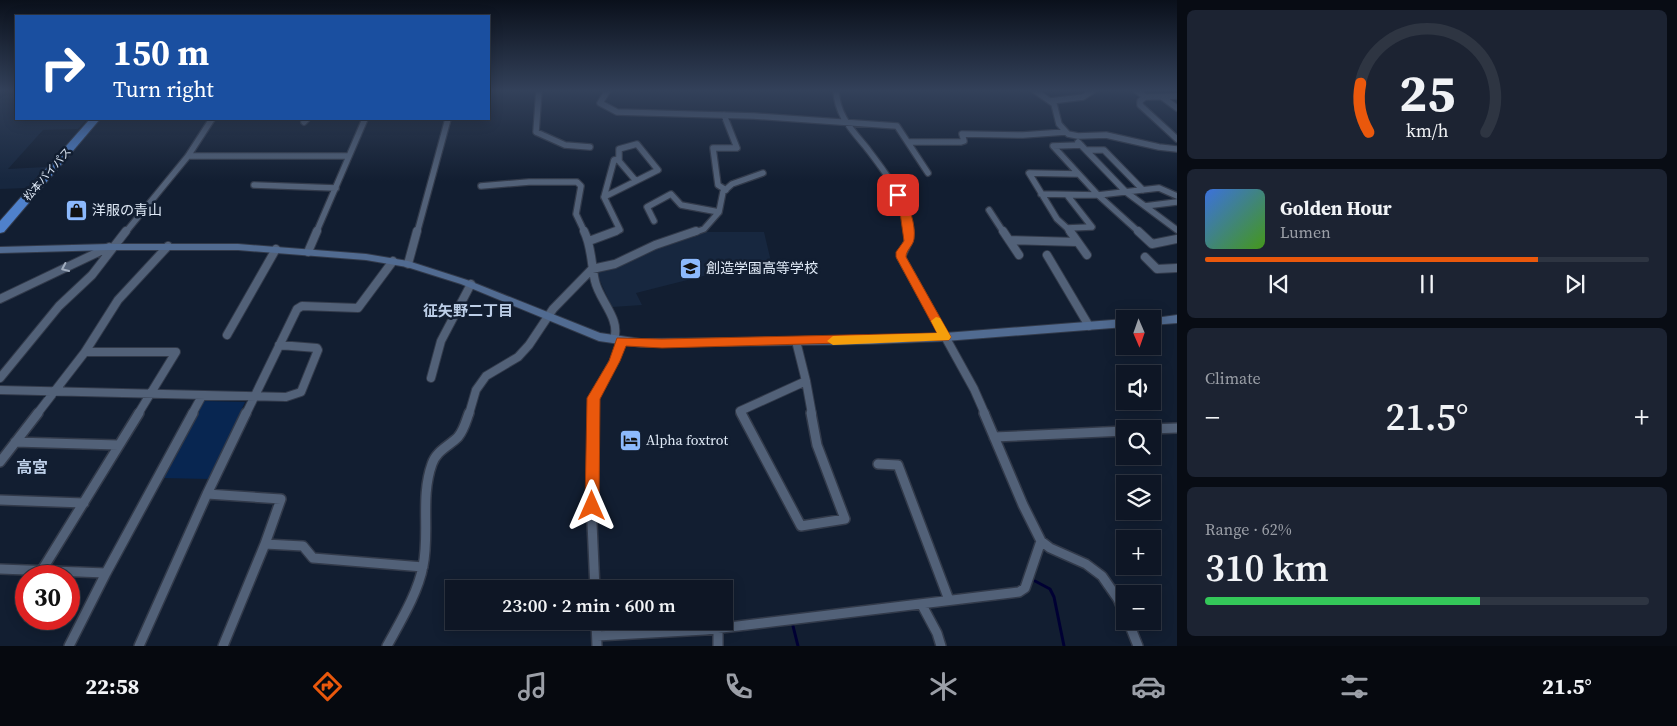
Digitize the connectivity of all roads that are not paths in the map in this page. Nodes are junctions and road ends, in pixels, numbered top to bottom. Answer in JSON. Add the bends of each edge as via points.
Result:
{"nodes":[{"id":1,"x":94,"y":120,"type":"edge"},
{"id":2,"x":211,"y":120,"type":"edge"},
{"id":3,"x":365,"y":120,"type":"edge"},
{"id":4,"x":448,"y":120,"type":"edge"},
{"id":5,"x":537,"y":120,"type":"edge"},
{"id":6,"x":726,"y":120,"type":"edge"},
{"id":7,"x":813,"y":120,"type":"edge"},
{"id":8,"x":1057,"y":120,"type":"edge"},
{"id":9,"x":1156,"y":120,"type":"edge"},
{"id":10,"x":845,"y":122,"type":"junction"},
{"id":11,"x":1068,"y":133,"type":"junction"},
{"id":12,"x":1177,"y":139,"type":"edge"},
{"id":13,"x":908,"y":142,"type":"junction"},
{"id":14,"x":590,"y":147,"type":"dead end"},
{"id":15,"x":1083,"y":148,"type":"junction"},
{"id":16,"x":1177,"y":149,"type":"edge"},
{"id":17,"x":188,"y":156,"type":"junction"},
{"id":18,"x":349,"y":156,"type":"junction"},
{"id":19,"x":619,"y":159,"type":"junction"},
{"id":20,"x":763,"y":172,"type":"dead end"},
{"id":21,"x":928,"y":174,"type":"dead end"},
{"id":22,"x":1078,"y":174,"type":"junction"},
{"id":23,"x":636,"y":181,"type":"junction"},
{"id":24,"x":254,"y":185,"type":"dead end"},
{"id":25,"x":481,"y":186,"type":"dead end"},
{"id":26,"x":336,"y":188,"type":"junction"},
{"id":27,"x":726,"y":190,"type":"junction"},
{"id":28,"x":1144,"y":190,"type":"junction"},
{"id":29,"x":1126,"y":192,"type":"junction"},
{"id":30,"x":1041,"y":194,"type":"junction"},
{"id":31,"x":1066,"y":195,"type":"junction"},
{"id":32,"x":1098,"y":196,"type":"junction"},
{"id":33,"x":1177,"y":196,"type":"edge"},
{"id":34,"x":604,"y":197,"type":"junction"},
{"id":35,"x":1177,"y":202,"type":"edge"},
{"id":36,"x":1145,"y":206,"type":"junction"},
{"id":37,"x":989,"y":210,"type":"dead end"},
{"id":38,"x":719,"y":212,"type":"junction"},
{"id":39,"x":654,"y":221,"type":"dead end"},
{"id":40,"x":1067,"y":228,"type":"junction"},
{"id":41,"x":0,"y":229,"type":"edge"},
{"id":42,"x":1177,"y":230,"type":"edge"},
{"id":43,"x":1177,"y":239,"type":"edge"},
{"id":44,"x":1009,"y":240,"type":"junction"},
{"id":45,"x":589,"y":241,"type":"junction"},
{"id":46,"x":1077,"y":242,"type":"junction"},
{"id":47,"x":168,"y":246,"type":"junction"},
{"id":48,"x":112,"y":247,"type":"junction"},
{"id":49,"x":276,"y":249,"type":"junction"},
{"id":50,"x":0,"y":250,"type":"edge"},
{"id":51,"x":308,"y":252,"type":"junction"},
{"id":52,"x":1019,"y":255,"type":"dead end"},
{"id":53,"x":1047,"y":255,"type":"dead end"},
{"id":54,"x":1087,"y":256,"type":"dead end"},
{"id":55,"x":1145,"y":257,"type":"dead end"},
{"id":56,"x":393,"y":261,"type":"junction"},
{"id":57,"x":408,"y":264,"type":"junction"},
{"id":58,"x":1177,"y":268,"type":"edge"},
{"id":59,"x":592,"y":269,"type":"junction"},
{"id":60,"x":471,"y":284,"type":"junction"},
{"id":61,"x":0,"y":299,"type":"edge"},
{"id":62,"x":548,"y":317,"type":"junction"},
{"id":63,"x":1177,"y":319,"type":"edge"},
{"id":64,"x":1161,"y":320,"type":"edge"},
{"id":65,"x":1116,"y":324,"type":"edge"},
{"id":66,"x":1089,"y":326,"type":"junction"},
{"id":67,"x":227,"y":335,"type":"dead end"},
{"id":68,"x":945,"y":337,"type":"junction"},
{"id":69,"x":618,"y":340,"type":"junction"},
{"id":70,"x":796,"y":341,"type":"junction"},
{"id":71,"x":279,"y":345,"type":"junction"},
{"id":72,"x":85,"y":352,"type":"junction"},
{"id":73,"x":0,"y":378,"type":"edge"},
{"id":74,"x":431,"y":378,"type":"dead end"},
{"id":75,"x":806,"y":381,"type":"junction"},
{"id":76,"x":0,"y":390,"type":"edge"},
{"id":77,"x":53,"y":392,"type":"junction"},
{"id":78,"x":149,"y":395,"type":"junction"},
{"id":79,"x":202,"y":396,"type":"junction"},
{"id":80,"x":254,"y":397,"type":"junction"},
{"id":81,"x":1177,"y":428,"type":"edge"},
{"id":82,"x":1161,"y":429,"type":"edge"},
{"id":83,"x":1116,"y":431,"type":"edge"},
{"id":84,"x":994,"y":437,"type":"junction"},
{"id":85,"x":15,"y":442,"type":"junction"},
{"id":86,"x":118,"y":445,"type":"junction"},
{"id":87,"x":0,"y":462,"type":"edge"},
{"id":88,"x":878,"y":464,"type":"dead end"},
{"id":89,"x":206,"y":494,"type":"junction"},
{"id":90,"x":0,"y":500,"type":"edge"},
{"id":91,"x":84,"y":503,"type":"junction"},
{"id":92,"x":1040,"y":541,"type":"junction"},
{"id":93,"x":265,"y":544,"type":"junction"},
{"id":94,"x":45,"y":565,"type":"edge"},
{"id":95,"x":423,"y":566,"type":"junction"},
{"id":96,"x":0,"y":569,"type":"edge"},
{"id":97,"x":15,"y":569,"type":"edge"},
{"id":98,"x":80,"y":571,"type":"edge"},
{"id":99,"x":106,"y":572,"type":"junction"},
{"id":100,"x":595,"y":580,"type":"edge"},
{"id":101,"x":1116,"y":596,"type":"edge"},
{"id":102,"x":949,"y":600,"type":"junction"},
{"id":103,"x":922,"y":605,"type":"junction"},
{"id":104,"x":733,"y":627,"type":"edge"},
{"id":105,"x":708,"y":630,"type":"edge"},
{"id":106,"x":718,"y":630,"type":"edge"},
{"id":107,"x":1132,"y":630,"type":"edge"},
{"id":108,"x":597,"y":641,"type":"edge"},
{"id":109,"x":69,"y":646,"type":"edge"},
{"id":110,"x":140,"y":646,"type":"edge"},
{"id":111,"x":222,"y":646,"type":"edge"},
{"id":112,"x":387,"y":646,"type":"edge"},
{"id":113,"x":718,"y":646,"type":"edge"},
{"id":114,"x":941,"y":646,"type":"edge"},
{"id":115,"x":1138,"y":646,"type":"edge"}],
"edges":[{"from":1,"to":41,"type":"highway","name":"松本バイパス"},
{"from":2,"to":17,"type":"street"},
{"from":3,"to":18,"type":"street"},
{"from":4,"to":57,"type":"street"},
{"from":5,"to":14,"type":"street","via":[[536,132],[568,146]]},
{"from":6,"to":27,"type":"street","via":[[737,148],[713,148],[718,185]]},
{"from":7,"to":10,"type":"street"},
{"from":8,"to":11,"type":"street"},
{"from":9,"to":12,"type":"street"},
{"from":10,"to":13,"type":"street","via":[[897,126]]},
{"from":10,"to":68,"type":"street","via":[[904,205],[909,241],[901,257]]},
{"from":11,"to":13,"type":"street","via":[[962,134],[964,141],[961,142]]},
{"from":11,"to":15,"type":"street"},
{"from":11,"to":16,"type":"street","via":[[1105,135],[1162,149]]},
{"from":13,"to":21,"type":"street"},
{"from":15,"to":22,"type":"street","via":[[1053,146]]},
{"from":15,"to":28,"type":"street","via":[[1104,150]]},
{"from":15,"to":29,"type":"street"},
{"from":17,"to":18,"type":"street"},
{"from":17,"to":48,"type":"street"},
{"from":18,"to":26,"type":"street"},
{"from":19,"to":23,"type":"street"},
{"from":19,"to":23,"type":"street","via":[[619,149],[637,144],[658,170]]},
{"from":19,"to":34,"type":"street","via":[[614,160]]},
{"from":20,"to":27,"type":"street","via":[[732,184]]},
{"from":22,"to":30,"type":"street","via":[[1029,173]]},
{"from":22,"to":32,"type":"street"},
{"from":23,"to":34,"type":"street"},
{"from":24,"to":26,"type":"street"},
{"from":25,"to":45,"type":"street","via":[[577,182],[581,186],[576,214]]},
{"from":26,"to":51,"type":"street"},
{"from":27,"to":38,"type":"street"},
{"from":28,"to":29,"type":"street"},
{"from":28,"to":33,"type":"street","via":[[1160,188]]},
{"from":29,"to":32,"type":"street"},
{"from":29,"to":36,"type":"street"},
{"from":30,"to":31,"type":"street"},
{"from":30,"to":40,"type":"street"},
{"from":31,"to":32,"type":"street"},
{"from":31,"to":40,"type":"street","via":[[1092,227]]},
{"from":32,"to":43,"type":"street","via":[[1152,244]]},
{"from":34,"to":45,"type":"street","via":[[620,230]]},
{"from":35,"to":36,"type":"street"},
{"from":36,"to":42,"type":"street"},
{"from":37,"to":44,"type":"street"},
{"from":38,"to":39,"type":"street","via":[[682,205],[671,194],[647,207]]},
{"from":38,"to":59,"type":"street","via":[[704,229],[655,245],[615,264]]},
{"from":40,"to":46,"type":"street"},
{"from":44,"to":46,"type":"street"},
{"from":44,"to":52,"type":"street"},
{"from":45,"to":59,"type":"street"},
{"from":46,"to":54,"type":"street"},
{"from":47,"to":48,"type":"street"},
{"from":47,"to":49,"type":"street"},
{"from":47,"to":72,"type":"street","via":[[118,300]]},
{"from":48,"to":50,"type":"street"},
{"from":48,"to":61,"type":"street","one_way":true},
{"from":48,"to":73,"type":"street","via":[[92,275],[59,306]]},
{"from":49,"to":51,"type":"street"},
{"from":49,"to":67,"type":"street"},
{"from":51,"to":56,"type":"street"},
{"from":53,"to":66,"type":"street"},
{"from":55,"to":58,"type":"street","via":[[1157,269]]},
{"from":56,"to":57,"type":"street"},
{"from":56,"to":71,"type":"street","via":[[358,308],[302,306],[297,309]]},
{"from":57,"to":60,"type":"street"},
{"from":59,"to":62,"type":"street"},
{"from":59,"to":69,"type":"street"},
{"from":60,"to":62,"type":"street"},
{"from":60,"to":74,"type":"street","via":[[444,336]]},
{"from":62,"to":69,"type":"street","via":[[579,330]]},
{"from":62,"to":95,"type":"street","via":[[518,357],[486,376],[476,390],[465,426],[432,463],[424,511]]},
{"from":63,"to":64,"type":"street"},
{"from":65,"to":66,"type":"street"},
{"from":66,"to":68,"type":"street"},
{"from":68,"to":70,"type":"street"},
{"from":68,"to":84,"type":"street","via":[[974,389]]},
{"from":69,"to":70,"type":"street","via":[[662,343]]},
{"from":69,"to":100,"type":"street","via":[[614,361],[594,398]]},
{"from":70,"to":75,"type":"street"},
{"from":71,"to":80,"type":"street"},
{"from":71,"to":80,"type":"street","via":[[318,350],[301,392],[286,397]]},
{"from":72,"to":77,"type":"street"},
{"from":72,"to":78,"type":"street","via":[[176,352]]},
{"from":75,"to":75,"type":"street","via":[[817,445],[845,519],[801,526],[740,411]]},
{"from":76,"to":77,"type":"street"},
{"from":77,"to":78,"type":"street"},
{"from":77,"to":85,"type":"street"},
{"from":78,"to":79,"type":"street"},
{"from":78,"to":86,"type":"street"},
{"from":79,"to":80,"type":"street"},
{"from":79,"to":99,"type":"street"},
{"from":80,"to":89,"type":"street"},
{"from":81,"to":82,"type":"street"},
{"from":83,"to":84,"type":"street"},
{"from":84,"to":92,"type":"street"},
{"from":85,"to":86,"type":"street"},
{"from":85,"to":87,"type":"street"},
{"from":86,"to":91,"type":"street"},
{"from":88,"to":102,"type":"street","via":[[898,465]]},
{"from":89,"to":93,"type":"street","via":[[281,499]]},
{"from":89,"to":110,"type":"street"},
{"from":90,"to":91,"type":"street"},
{"from":91,"to":94,"type":"street"},
{"from":92,"to":101,"type":"street","via":[[1086,564],[1102,576]]},
{"from":92,"to":102,"type":"street","via":[[1024,588],[1019,592]]},
{"from":93,"to":95,"type":"street","via":[[303,546],[314,558]]},
{"from":93,"to":111,"type":"street"},
{"from":95,"to":112,"type":"street","via":[[406,612]]},
{"from":96,"to":97,"type":"street"},
{"from":98,"to":99,"type":"street"},
{"from":99,"to":109,"type":"street"},
{"from":102,"to":103,"type":"street"},
{"from":103,"to":104,"type":"street"},
{"from":103,"to":114,"type":"street"},
{"from":105,"to":108,"type":"street"},
{"from":106,"to":113,"type":"street"},
{"from":107,"to":115,"type":"street"}]}
